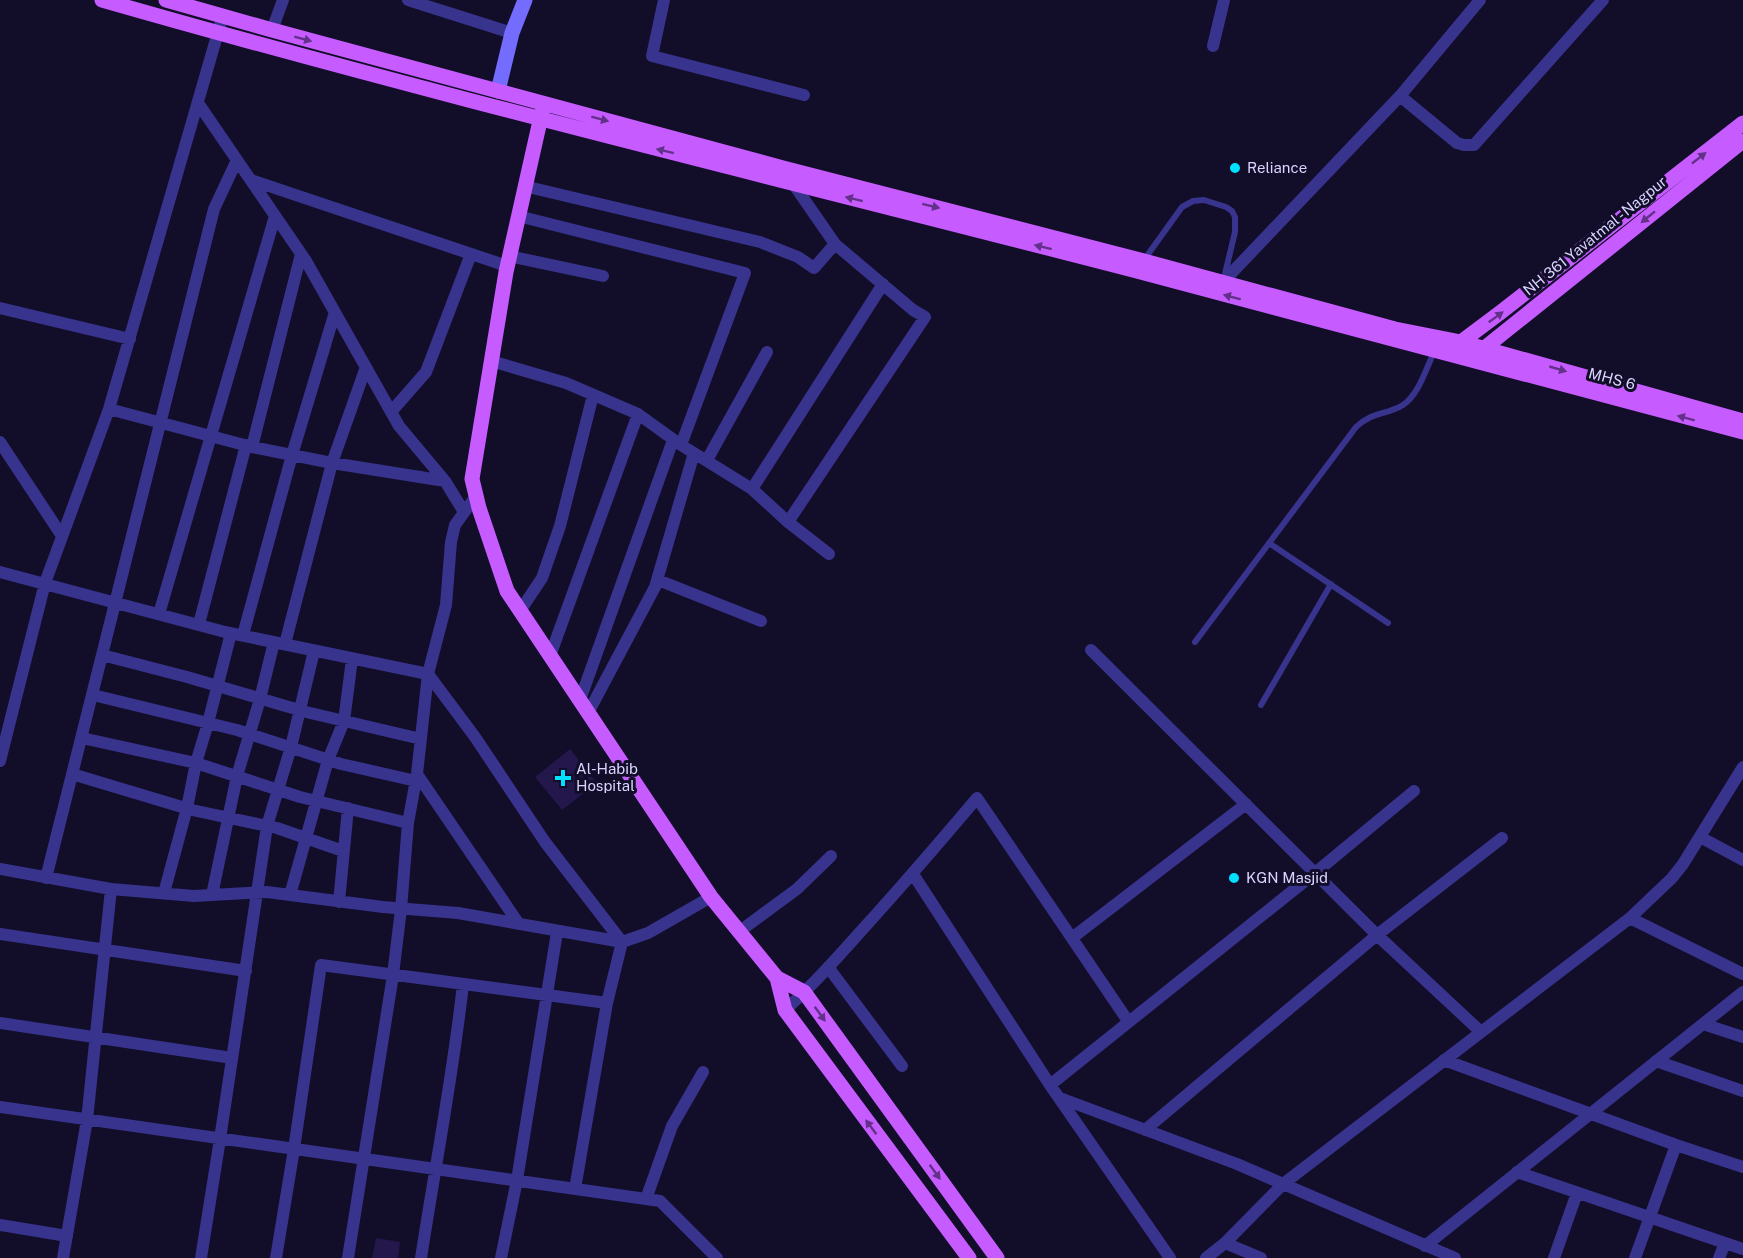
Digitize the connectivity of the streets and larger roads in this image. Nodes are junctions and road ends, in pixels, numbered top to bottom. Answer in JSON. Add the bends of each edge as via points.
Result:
{"nodes":[{"id":1,"x":102,"y":0,"type":"edge"},
{"id":2,"x":166,"y":0,"type":"edge"},
{"id":3,"x":283,"y":0,"type":"edge"},
{"id":4,"x":408,"y":0,"type":"edge"},
{"id":5,"x":525,"y":0,"type":"edge"},
{"id":6,"x":664,"y":0,"type":"edge"},
{"id":7,"x":1224,"y":0,"type":"edge"},
{"id":8,"x":1480,"y":0,"type":"edge"},
{"id":9,"x":1603,"y":0,"type":"edge"},
{"id":10,"x":223,"y":15,"type":"junction"},
{"id":11,"x":272,"y":30,"type":"junction"},
{"id":12,"x":218,"y":33,"type":"junction"},
{"id":13,"x":512,"y":33,"type":"junction"},
{"id":14,"x":1213,"y":46,"type":"dead end"},
{"id":15,"x":498,"y":90,"type":"junction"},
{"id":16,"x":804,"y":95,"type":"dead end"},
{"id":17,"x":1400,"y":96,"type":"junction"},
{"id":18,"x":544,"y":103,"type":"junction"},
{"id":19,"x":198,"y":104,"type":"junction"},
{"id":20,"x":540,"y":120,"type":"junction"},
{"id":21,"x":1743,"y":123,"type":"edge"},
{"id":22,"x":1743,"y":141,"type":"edge"},
{"id":23,"x":237,"y":160,"type":"junction"},
{"id":24,"x":783,"y":168,"type":"junction"},
{"id":25,"x":250,"y":180,"type":"junction"},
{"id":26,"x":794,"y":184,"type":"junction"},
{"id":27,"x":524,"y":186,"type":"junction"},
{"id":28,"x":275,"y":216,"type":"junction"},
{"id":29,"x":518,"y":216,"type":"junction"},
{"id":30,"x":835,"y":244,"type":"junction"},
{"id":31,"x":301,"y":254,"type":"junction"},
{"id":32,"x":471,"y":254,"type":"junction"},
{"id":33,"x":508,"y":261,"type":"junction"},
{"id":34,"x":603,"y":276,"type":"dead end"},
{"id":35,"x":1223,"y":282,"type":"junction"},
{"id":36,"x":883,"y":284,"type":"junction"},
{"id":37,"x":0,"y":308,"type":"edge"},
{"id":38,"x":335,"y":312,"type":"junction"},
{"id":39,"x":130,"y":339,"type":"junction"},
{"id":40,"x":1461,"y":342,"type":"junction"},
{"id":41,"x":1438,"y":344,"type":"junction"},
{"id":42,"x":1482,"y":348,"type":"junction"},
{"id":43,"x":767,"y":352,"type":"dead end"},
{"id":44,"x":1454,"y":356,"type":"junction"},
{"id":45,"x":1471,"y":360,"type":"junction"},
{"id":46,"x":491,"y":361,"type":"junction"},
{"id":47,"x":366,"y":367,"type":"junction"},
{"id":48,"x":593,"y":394,"type":"junction"},
{"id":49,"x":109,"y":410,"type":"junction"},
{"id":50,"x":391,"y":412,"type":"junction"},
{"id":51,"x":638,"y":414,"type":"junction"},
{"id":52,"x":1743,"y":421,"type":"edge"},
{"id":53,"x":160,"y":423,"type":"junction"},
{"id":54,"x":1743,"y":432,"type":"edge"},
{"id":55,"x":210,"y":436,"type":"junction"},
{"id":56,"x":0,"y":442,"type":"edge"},
{"id":57,"x":677,"y":442,"type":"junction"},
{"id":58,"x":249,"y":446,"type":"junction"},
{"id":59,"x":694,"y":453,"type":"junction"},
{"id":60,"x":292,"y":455,"type":"junction"},
{"id":61,"x":707,"y":460,"type":"junction"},
{"id":62,"x":332,"y":463,"type":"junction"},
{"id":63,"x":445,"y":481,"type":"junction"},
{"id":64,"x":752,"y":489,"type":"junction"},
{"id":65,"x":476,"y":496,"type":"junction"},
{"id":66,"x":464,"y":512,"type":"junction"},
{"id":67,"x":788,"y":522,"type":"junction"},
{"id":68,"x":62,"y":536,"type":"junction"},
{"id":69,"x":829,"y":554,"type":"dead end"},
{"id":70,"x":1,"y":574,"type":"edge"},
{"id":71,"x":658,"y":580,"type":"junction"},
{"id":72,"x":45,"y":583,"type":"junction"},
{"id":73,"x":116,"y":602,"type":"junction"},
{"id":74,"x":520,"y":611,"type":"junction"},
{"id":75,"x":159,"y":614,"type":"junction"},
{"id":76,"x":761,"y":621,"type":"dead end"},
{"id":77,"x":199,"y":624,"type":"junction"},
{"id":78,"x":237,"y":634,"type":"junction"},
{"id":79,"x":279,"y":643,"type":"junction"},
{"id":80,"x":1091,"y":650,"type":"dead end"},
{"id":81,"x":314,"y":651,"type":"junction"},
{"id":82,"x":102,"y":655,"type":"junction"},
{"id":83,"x":550,"y":656,"type":"junction"},
{"id":84,"x":352,"y":659,"type":"junction"},
{"id":85,"x":428,"y":674,"type":"junction"},
{"id":86,"x":218,"y":686,"type":"junction"},
{"id":87,"x":93,"y":695,"type":"junction"},
{"id":88,"x":260,"y":699,"type":"junction"},
{"id":89,"x":584,"y":707,"type":"junction"},
{"id":90,"x":299,"y":710,"type":"junction"},
{"id":91,"x":344,"y":721,"type":"junction"},
{"id":92,"x":208,"y":723,"type":"junction"},
{"id":93,"x":251,"y":734,"type":"junction"},
{"id":94,"x":82,"y":738,"type":"junction"},
{"id":95,"x":421,"y":739,"type":"junction"},
{"id":96,"x":291,"y":747,"type":"junction"},
{"id":97,"x":328,"y":760,"type":"junction"},
{"id":98,"x":0,"y":762,"type":"edge"},
{"id":99,"x":196,"y":763,"type":"junction"},
{"id":100,"x":1743,"y":767,"type":"edge"},
{"id":101,"x":72,"y":774,"type":"junction"},
{"id":102,"x":237,"y":777,"type":"junction"},
{"id":103,"x":417,"y":777,"type":"junction"},
{"id":104,"x":277,"y":789,"type":"junction"},
{"id":105,"x":1414,"y":790,"type":"dead end"},
{"id":106,"x":316,"y":800,"type":"junction"},
{"id":107,"x":1246,"y":804,"type":"junction"},
{"id":108,"x":187,"y":808,"type":"junction"},
{"id":109,"x":348,"y":808,"type":"junction"},
{"id":110,"x":229,"y":818,"type":"junction"},
{"id":111,"x":408,"y":823,"type":"junction"},
{"id":112,"x":267,"y":826,"type":"junction"},
{"id":113,"x":1700,"y":837,"type":"junction"},
{"id":114,"x":1502,"y":838,"type":"dead end"},
{"id":115,"x":306,"y":839,"type":"junction"},
{"id":116,"x":343,"y":851,"type":"junction"},
{"id":117,"x":831,"y":856,"type":"dead end"},
{"id":118,"x":1743,"y":860,"type":"edge"},
{"id":119,"x":0,"y":869,"type":"edge"},
{"id":120,"x":1315,"y":873,"type":"junction"},
{"id":121,"x":913,"y":874,"type":"junction"},
{"id":122,"x":46,"y":878,"type":"junction"},
{"id":123,"x":111,"y":889,"type":"junction"},
{"id":124,"x":258,"y":892,"type":"junction"},
{"id":125,"x":164,"y":893,"type":"junction"},
{"id":126,"x":212,"y":895,"type":"junction"},
{"id":127,"x":290,"y":896,"type":"junction"},
{"id":128,"x":711,"y":897,"type":"junction"},
{"id":129,"x":339,"y":902,"type":"junction"},
{"id":130,"x":401,"y":909,"type":"junction"},
{"id":131,"x":1630,"y":918,"type":"junction"},
{"id":132,"x":519,"y":924,"type":"junction"},
{"id":133,"x":740,"y":931,"type":"junction"},
{"id":134,"x":557,"y":932,"type":"junction"},
{"id":135,"x":0,"y":934,"type":"edge"},
{"id":136,"x":1377,"y":935,"type":"junction"},
{"id":137,"x":1072,"y":938,"type":"junction"},
{"id":138,"x":622,"y":942,"type":"junction"},
{"id":139,"x":105,"y":949,"type":"junction"},
{"id":140,"x":828,"y":967,"type":"junction"},
{"id":141,"x":246,"y":971,"type":"junction"},
{"id":142,"x":1743,"y":974,"type":"edge"},
{"id":143,"x":393,"y":975,"type":"junction"},
{"id":144,"x":777,"y":978,"type":"junction"},
{"id":145,"x":464,"y":984,"type":"junction"},
{"id":146,"x":804,"y":992,"type":"junction"},
{"id":147,"x":1743,"y":992,"type":"edge"},
{"id":148,"x":546,"y":994,"type":"junction"},
{"id":149,"x":607,"y":1003,"type":"junction"},
{"id":150,"x":785,"y":1010,"type":"junction"},
{"id":151,"x":1128,"y":1021,"type":"junction"},
{"id":152,"x":0,"y":1023,"type":"edge"},
{"id":153,"x":1703,"y":1024,"type":"junction"},
{"id":154,"x":1481,"y":1032,"type":"junction"},
{"id":155,"x":96,"y":1037,"type":"junction"},
{"id":156,"x":1743,"y":1037,"type":"edge"},
{"id":157,"x":232,"y":1058,"type":"junction"},
{"id":158,"x":1444,"y":1060,"type":"junction"},
{"id":159,"x":1656,"y":1061,"type":"junction"},
{"id":160,"x":902,"y":1065,"type":"dead end"},
{"id":161,"x":703,"y":1072,"type":"dead end"},
{"id":162,"x":1050,"y":1084,"type":"junction"},
{"id":163,"x":1743,"y":1091,"type":"edge"},
{"id":164,"x":1060,"y":1098,"type":"junction"},
{"id":165,"x":0,"y":1107,"type":"edge"},
{"id":166,"x":1591,"y":1112,"type":"junction"},
{"id":167,"x":87,"y":1120,"type":"junction"},
{"id":168,"x":1144,"y":1130,"type":"junction"},
{"id":169,"x":220,"y":1139,"type":"junction"},
{"id":170,"x":1676,"y":1145,"type":"junction"},
{"id":171,"x":294,"y":1149,"type":"junction"},
{"id":172,"x":364,"y":1159,"type":"junction"},
{"id":173,"x":1743,"y":1167,"type":"edge"},
{"id":174,"x":435,"y":1168,"type":"junction"},
{"id":175,"x":1517,"y":1172,"type":"junction"},
{"id":176,"x":517,"y":1180,"type":"junction"},
{"id":177,"x":1283,"y":1184,"type":"junction"},
{"id":178,"x":575,"y":1189,"type":"junction"},
{"id":179,"x":1577,"y":1193,"type":"junction"},
{"id":180,"x":646,"y":1199,"type":"junction"},
{"id":181,"x":1650,"y":1218,"type":"junction"},
{"id":182,"x":0,"y":1225,"type":"edge"},
{"id":183,"x":67,"y":1236,"type":"junction"},
{"id":184,"x":1225,"y":1243,"type":"junction"},
{"id":185,"x":1725,"y":1243,"type":"junction"},
{"id":186,"x":1425,"y":1246,"type":"junction"},
{"id":187,"x":1743,"y":1249,"type":"edge"},
{"id":188,"x":715,"y":1257,"type":"edge"},
{"id":189,"x":63,"y":1258,"type":"edge"},
{"id":190,"x":201,"y":1258,"type":"edge"},
{"id":191,"x":276,"y":1258,"type":"edge"},
{"id":192,"x":348,"y":1258,"type":"edge"},
{"id":193,"x":421,"y":1258,"type":"edge"},
{"id":194,"x":501,"y":1258,"type":"edge"},
{"id":195,"x":969,"y":1258,"type":"edge"},
{"id":196,"x":997,"y":1258,"type":"edge"},
{"id":197,"x":1170,"y":1258,"type":"edge"},
{"id":198,"x":1206,"y":1258,"type":"edge"},
{"id":199,"x":1261,"y":1258,"type":"edge"},
{"id":200,"x":1455,"y":1258,"type":"edge"},
{"id":201,"x":1554,"y":1258,"type":"edge"},
{"id":202,"x":1635,"y":1258,"type":"edge"},
{"id":203,"x":1719,"y":1258,"type":"edge"}],
"edges":[{"from":1,"to":12,"type":"main road"},
{"from":2,"to":10,"type":"main road"},
{"from":3,"to":11,"type":"street"},
{"from":4,"to":13,"type":"street"},
{"from":5,"to":13,"type":"main road"},
{"from":6,"to":16,"type":"street","via":[[652,56]]},
{"from":7,"to":14,"type":"street"},
{"from":8,"to":17,"type":"street"},
{"from":9,"to":17,"type":"street","via":[[1474,144],[1457,143]]},
{"from":10,"to":11,"type":"main road"},
{"from":10,"to":12,"type":"street"},
{"from":11,"to":15,"type":"main road","one_way":true},
{"from":12,"to":19,"type":"street"},
{"from":12,"to":20,"type":"main road"},
{"from":13,"to":15,"type":"main road"},
{"from":15,"to":18,"type":"main road"},
{"from":17,"to":35,"type":"street"},
{"from":18,"to":20,"type":"main road"},
{"from":18,"to":24,"type":"main road","one_way":true},
{"from":19,"to":23,"type":"street"},
{"from":19,"to":39,"type":"street"},
{"from":26,"to":20,"type":"main road","one_way":true},
{"from":20,"to":27,"type":"main road"},
{"from":40,"to":21,"type":"main road","one_way":true},
{"from":22,"to":42,"type":"main road","name":"NH 361 Yavatmal - Nagpur","one_way":true},
{"from":23,"to":25,"type":"street"},
{"from":23,"to":53,"type":"street","via":[[214,209]]},
{"from":24,"to":26,"type":"street"},
{"from":24,"to":35,"type":"main road","one_way":true},
{"from":25,"to":28,"type":"street"},
{"from":25,"to":32,"type":"street"},
{"from":26,"to":30,"type":"street"},
{"from":41,"to":26,"type":"main road","one_way":true},
{"from":27,"to":29,"type":"main road"},
{"from":27,"to":30,"type":"street","via":[[760,242],[814,268]]},
{"from":28,"to":31,"type":"street"},
{"from":28,"to":55,"type":"street"},
{"from":29,"to":33,"type":"main road"},
{"from":29,"to":57,"type":"street","via":[[745,273]]},
{"from":30,"to":36,"type":"street"},
{"from":31,"to":38,"type":"street"},
{"from":31,"to":58,"type":"street"},
{"from":32,"to":33,"type":"street"},
{"from":32,"to":50,"type":"street","via":[[426,372]]},
{"from":33,"to":34,"type":"street"},
{"from":33,"to":46,"type":"main road"},
{"from":35,"to":41,"type":"main road"},
{"from":36,"to":64,"type":"street"},
{"from":36,"to":67,"type":"street","via":[[925,317]]},
{"from":37,"to":39,"type":"street"},
{"from":38,"to":47,"type":"street"},
{"from":38,"to":60,"type":"street"},
{"from":39,"to":49,"type":"street"},
{"from":40,"to":41,"type":"main road"},
{"from":40,"to":42,"type":"main road"},
{"from":40,"to":44,"type":"main road"},
{"from":41,"to":44,"type":"main road","name":"MHS 6"},
{"from":42,"to":45,"type":"main road","name":"NH 361 Yavatmal - Nagpur"},
{"from":42,"to":52,"type":"main road","one_way":true},
{"from":43,"to":61,"type":"street"},
{"from":44,"to":45,"type":"main road","name":"MHS 6"},
{"from":54,"to":45,"type":"main road","name":"MHS 6","one_way":true},
{"from":46,"to":48,"type":"street"},
{"from":46,"to":65,"type":"main road","via":[[472,479]]},
{"from":47,"to":50,"type":"street"},
{"from":47,"to":62,"type":"street"},
{"from":48,"to":51,"type":"street"},
{"from":48,"to":74,"type":"street","via":[[560,526],[542,578]]},
{"from":49,"to":53,"type":"street"},
{"from":49,"to":68,"type":"street"},
{"from":50,"to":63,"type":"street"},
{"from":51,"to":57,"type":"street"},
{"from":51,"to":83,"type":"street"},
{"from":53,"to":55,"type":"street"},
{"from":53,"to":73,"type":"street"},
{"from":55,"to":58,"type":"street"},
{"from":55,"to":75,"type":"street"},
{"from":56,"to":68,"type":"street"},
{"from":57,"to":59,"type":"street"},
{"from":57,"to":89,"type":"street"},
{"from":58,"to":60,"type":"street"},
{"from":58,"to":77,"type":"street"},
{"from":59,"to":61,"type":"street"},
{"from":59,"to":71,"type":"street"},
{"from":60,"to":62,"type":"street"},
{"from":60,"to":78,"type":"street"},
{"from":61,"to":64,"type":"street"},
{"from":62,"to":63,"type":"street"},
{"from":62,"to":79,"type":"street"},
{"from":63,"to":66,"type":"street"},
{"from":64,"to":67,"type":"street"},
{"from":65,"to":66,"type":"street"},
{"from":65,"to":74,"type":"main road","via":[[507,591]]},
{"from":66,"to":85,"type":"street","via":[[455,525],[451,542],[446,605]]},
{"from":67,"to":69,"type":"street"},
{"from":68,"to":72,"type":"street"},
{"from":70,"to":72,"type":"street"},
{"from":71,"to":76,"type":"street"},
{"from":71,"to":89,"type":"street"},
{"from":72,"to":73,"type":"street"},
{"from":72,"to":98,"type":"street"},
{"from":73,"to":75,"type":"street"},
{"from":73,"to":82,"type":"street"},
{"from":74,"to":83,"type":"main road"},
{"from":75,"to":77,"type":"street"},
{"from":77,"to":78,"type":"street"},
{"from":78,"to":79,"type":"street"},
{"from":78,"to":86,"type":"street"},
{"from":79,"to":81,"type":"street"},
{"from":79,"to":88,"type":"street"},
{"from":80,"to":107,"type":"street"},
{"from":81,"to":84,"type":"street"},
{"from":81,"to":90,"type":"street"},
{"from":82,"to":86,"type":"street"},
{"from":82,"to":87,"type":"street"},
{"from":83,"to":89,"type":"main road"},
{"from":84,"to":85,"type":"street"},
{"from":84,"to":91,"type":"street"},
{"from":85,"to":95,"type":"street"},
{"from":85,"to":138,"type":"street"},
{"from":86,"to":88,"type":"street"},
{"from":86,"to":92,"type":"street"},
{"from":87,"to":92,"type":"street"},
{"from":87,"to":94,"type":"street"},
{"from":88,"to":90,"type":"street"},
{"from":88,"to":93,"type":"street"},
{"from":89,"to":128,"type":"main road"},
{"from":90,"to":91,"type":"street"},
{"from":90,"to":96,"type":"street"},
{"from":91,"to":95,"type":"street"},
{"from":91,"to":97,"type":"street"},
{"from":92,"to":93,"type":"street"},
{"from":92,"to":99,"type":"street"},
{"from":93,"to":96,"type":"street"},
{"from":93,"to":102,"type":"street"},
{"from":94,"to":99,"type":"street"},
{"from":94,"to":101,"type":"street"},
{"from":95,"to":103,"type":"street"},
{"from":96,"to":97,"type":"street"},
{"from":96,"to":104,"type":"street"},
{"from":97,"to":103,"type":"street"},
{"from":97,"to":106,"type":"street"},
{"from":99,"to":102,"type":"street"},
{"from":99,"to":108,"type":"street"},
{"from":100,"to":113,"type":"street"},
{"from":101,"to":108,"type":"street"},
{"from":101,"to":122,"type":"street"},
{"from":102,"to":104,"type":"street"},
{"from":102,"to":110,"type":"street"},
{"from":103,"to":111,"type":"street"},
{"from":103,"to":132,"type":"street"},
{"from":104,"to":106,"type":"street"},
{"from":104,"to":112,"type":"street"},
{"from":105,"to":120,"type":"street"},
{"from":106,"to":109,"type":"street"},
{"from":106,"to":115,"type":"street"},
{"from":107,"to":120,"type":"street"},
{"from":107,"to":137,"type":"street"},
{"from":108,"to":110,"type":"street"},
{"from":108,"to":125,"type":"street"},
{"from":109,"to":111,"type":"street"},
{"from":109,"to":116,"type":"street"},
{"from":110,"to":112,"type":"street"},
{"from":110,"to":126,"type":"street"},
{"from":111,"to":130,"type":"street"},
{"from":112,"to":115,"type":"street"},
{"from":112,"to":124,"type":"street"},
{"from":113,"to":118,"type":"street"},
{"from":113,"to":131,"type":"street","via":[[1672,878]]},
{"from":114,"to":136,"type":"street"},
{"from":115,"to":116,"type":"street"},
{"from":115,"to":127,"type":"street"},
{"from":116,"to":129,"type":"street"},
{"from":117,"to":133,"type":"street","via":[[797,890]]},
{"from":119,"to":122,"type":"street"},
{"from":120,"to":136,"type":"street"},
{"from":120,"to":151,"type":"street"},
{"from":121,"to":137,"type":"street","via":[[977,798]]},
{"from":121,"to":140,"type":"street"},
{"from":121,"to":162,"type":"street"},
{"from":122,"to":123,"type":"street"},
{"from":123,"to":125,"type":"street"},
{"from":123,"to":139,"type":"street"},
{"from":124,"to":126,"type":"street"},
{"from":124,"to":127,"type":"street"},
{"from":124,"to":141,"type":"street"},
{"from":125,"to":126,"type":"street"},
{"from":127,"to":129,"type":"street"},
{"from":128,"to":133,"type":"main road"},
{"from":128,"to":138,"type":"street","via":[[648,933]]},
{"from":129,"to":130,"type":"street"},
{"from":130,"to":132,"type":"street","via":[[458,913]]},
{"from":130,"to":143,"type":"street"},
{"from":131,"to":142,"type":"street"},
{"from":131,"to":154,"type":"street"},
{"from":132,"to":134,"type":"street"},
{"from":133,"to":144,"type":"main road"},
{"from":134,"to":138,"type":"street"},
{"from":134,"to":148,"type":"street"},
{"from":135,"to":139,"type":"street"},
{"from":136,"to":154,"type":"street"},
{"from":136,"to":168,"type":"street"},
{"from":137,"to":151,"type":"street"},
{"from":138,"to":149,"type":"street"},
{"from":139,"to":141,"type":"street"},
{"from":139,"to":155,"type":"street"},
{"from":140,"to":146,"type":"street"},
{"from":140,"to":160,"type":"street"},
{"from":141,"to":157,"type":"street"},
{"from":143,"to":145,"type":"street"},
{"from":143,"to":171,"type":"street","via":[[321,965]]},
{"from":143,"to":172,"type":"street"},
{"from":144,"to":146,"type":"main road"},
{"from":144,"to":150,"type":"main road"},
{"from":145,"to":148,"type":"street"},
{"from":145,"to":174,"type":"street"},
{"from":146,"to":150,"type":"street"},
{"from":146,"to":196,"type":"main road","one_way":true},
{"from":147,"to":153,"type":"street"},
{"from":148,"to":149,"type":"street"},
{"from":148,"to":176,"type":"street"},
{"from":149,"to":178,"type":"street"},
{"from":195,"to":150,"type":"main road","one_way":true},
{"from":151,"to":162,"type":"street"},
{"from":152,"to":155,"type":"street"},
{"from":153,"to":156,"type":"street"},
{"from":153,"to":159,"type":"street"},
{"from":154,"to":158,"type":"street"},
{"from":155,"to":157,"type":"street"},
{"from":155,"to":167,"type":"street"},
{"from":157,"to":169,"type":"street"},
{"from":158,"to":166,"type":"street"},
{"from":158,"to":177,"type":"street"},
{"from":159,"to":163,"type":"street"},
{"from":159,"to":166,"type":"street"},
{"from":161,"to":180,"type":"street","via":[[672,1126]]},
{"from":162,"to":164,"type":"street"},
{"from":164,"to":168,"type":"street"},
{"from":164,"to":197,"type":"street"},
{"from":165,"to":167,"type":"street"},
{"from":166,"to":170,"type":"street"},
{"from":166,"to":175,"type":"street"},
{"from":167,"to":169,"type":"street"},
{"from":167,"to":183,"type":"street"},
{"from":168,"to":177,"type":"street"},
{"from":169,"to":171,"type":"street"},
{"from":169,"to":190,"type":"street"},
{"from":170,"to":173,"type":"street"},
{"from":170,"to":181,"type":"street"},
{"from":171,"to":172,"type":"street"},
{"from":171,"to":191,"type":"street"},
{"from":172,"to":174,"type":"street"},
{"from":172,"to":192,"type":"street"},
{"from":174,"to":176,"type":"street"},
{"from":174,"to":193,"type":"street"},
{"from":175,"to":179,"type":"street"},
{"from":175,"to":186,"type":"street"},
{"from":176,"to":178,"type":"street"},
{"from":176,"to":194,"type":"street"},
{"from":177,"to":184,"type":"street"},
{"from":177,"to":186,"type":"street"},
{"from":178,"to":180,"type":"street"},
{"from":179,"to":181,"type":"street"},
{"from":179,"to":201,"type":"street"},
{"from":180,"to":188,"type":"street","via":[[660,1201]]},
{"from":181,"to":185,"type":"street"},
{"from":181,"to":202,"type":"street"},
{"from":182,"to":183,"type":"street"},
{"from":183,"to":189,"type":"street"},
{"from":184,"to":198,"type":"street"},
{"from":184,"to":199,"type":"street"},
{"from":185,"to":187,"type":"street"},
{"from":185,"to":203,"type":"street"},
{"from":186,"to":200,"type":"street"}]}
